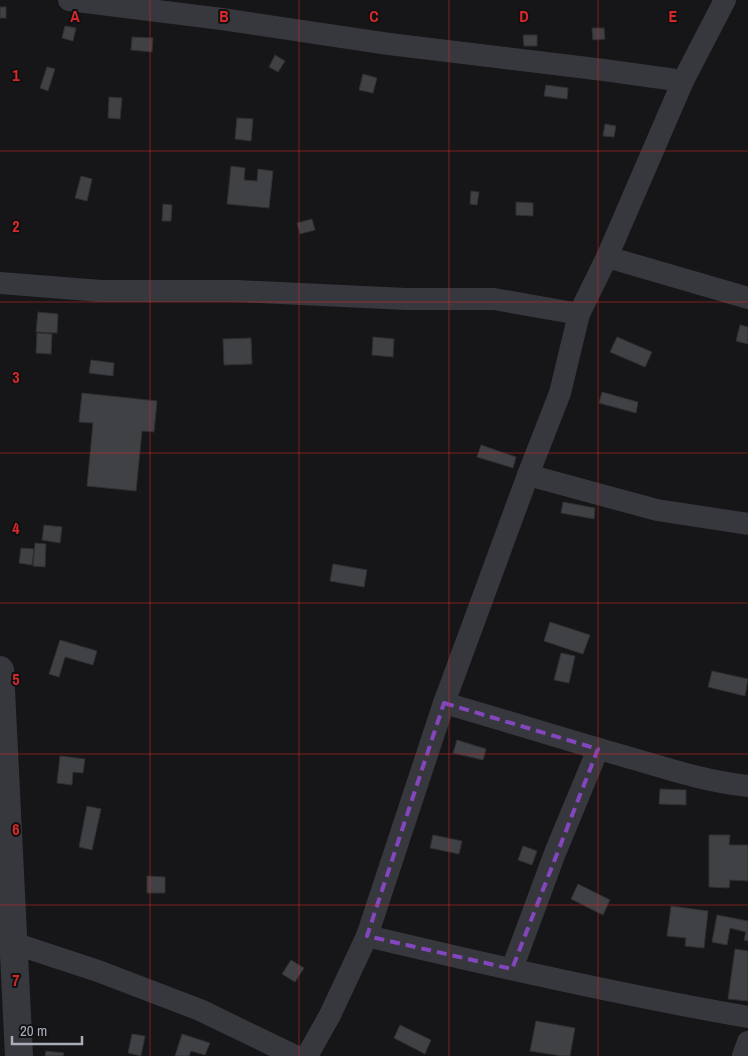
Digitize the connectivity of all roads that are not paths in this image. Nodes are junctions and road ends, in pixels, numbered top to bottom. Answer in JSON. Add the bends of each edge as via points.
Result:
{"nodes":[{"id":1,"x":68,"y":0,"type":"edge"},
{"id":2,"x":726,"y":0,"type":"edge"},
{"id":3,"x":683,"y":81,"type":"junction"},
{"id":4,"x":607,"y":257,"type":"junction"},
{"id":5,"x":0,"y":283,"type":"edge"},
{"id":6,"x":748,"y":298,"type":"edge"},
{"id":7,"x":579,"y":314,"type":"junction"},
{"id":8,"x":528,"y":475,"type":"junction"},
{"id":9,"x":748,"y":524,"type":"edge"},
{"id":10,"x":0,"y":670,"type":"edge"},
{"id":11,"x":444,"y":702,"type":"junction"},
{"id":12,"x":598,"y":749,"type":"junction"},
{"id":13,"x":2,"y":754,"type":"edge"},
{"id":14,"x":748,"y":786,"type":"edge"},
{"id":15,"x":367,"y":936,"type":"junction"},
{"id":16,"x":13,"y":943,"type":"junction"},
{"id":17,"x":512,"y":969,"type":"junction"},
{"id":18,"x":748,"y":1017,"type":"edge"},
{"id":19,"x":748,"y":1042,"type":"edge"},
{"id":20,"x":19,"y":1056,"type":"edge"},
{"id":21,"x":294,"y":1056,"type":"edge"},
{"id":22,"x":307,"y":1056,"type":"edge"},
{"id":23,"x":743,"y":1056,"type":"edge"}],
"edges":[{"from":1,"to":3,"type":"street"},
{"from":2,"to":3,"type":"street"},
{"from":3,"to":4,"type":"street"},
{"from":4,"to":6,"type":"street"},
{"from":4,"to":7,"type":"street"},
{"from":5,"to":7,"type":"street","via":[[101,291],[237,291],[406,300],[494,299]]},
{"from":7,"to":8,"type":"street","via":[[560,393]]},
{"from":8,"to":9,"type":"street","via":[[657,510]]},
{"from":8,"to":11,"type":"street"},
{"from":10,"to":13,"type":"street"},
{"from":11,"to":12,"type":"street"},
{"from":11,"to":15,"type":"street"},
{"from":12,"to":14,"type":"street"},
{"from":12,"to":17,"type":"street"},
{"from":13,"to":16,"type":"street"},
{"from":15,"to":17,"type":"street"},
{"from":15,"to":22,"type":"street"},
{"from":16,"to":20,"type":"street"},
{"from":16,"to":21,"type":"street","via":[[200,1010]]},
{"from":17,"to":18,"type":"street","via":[[632,996]]},
{"from":19,"to":23,"type":"street"}]}
